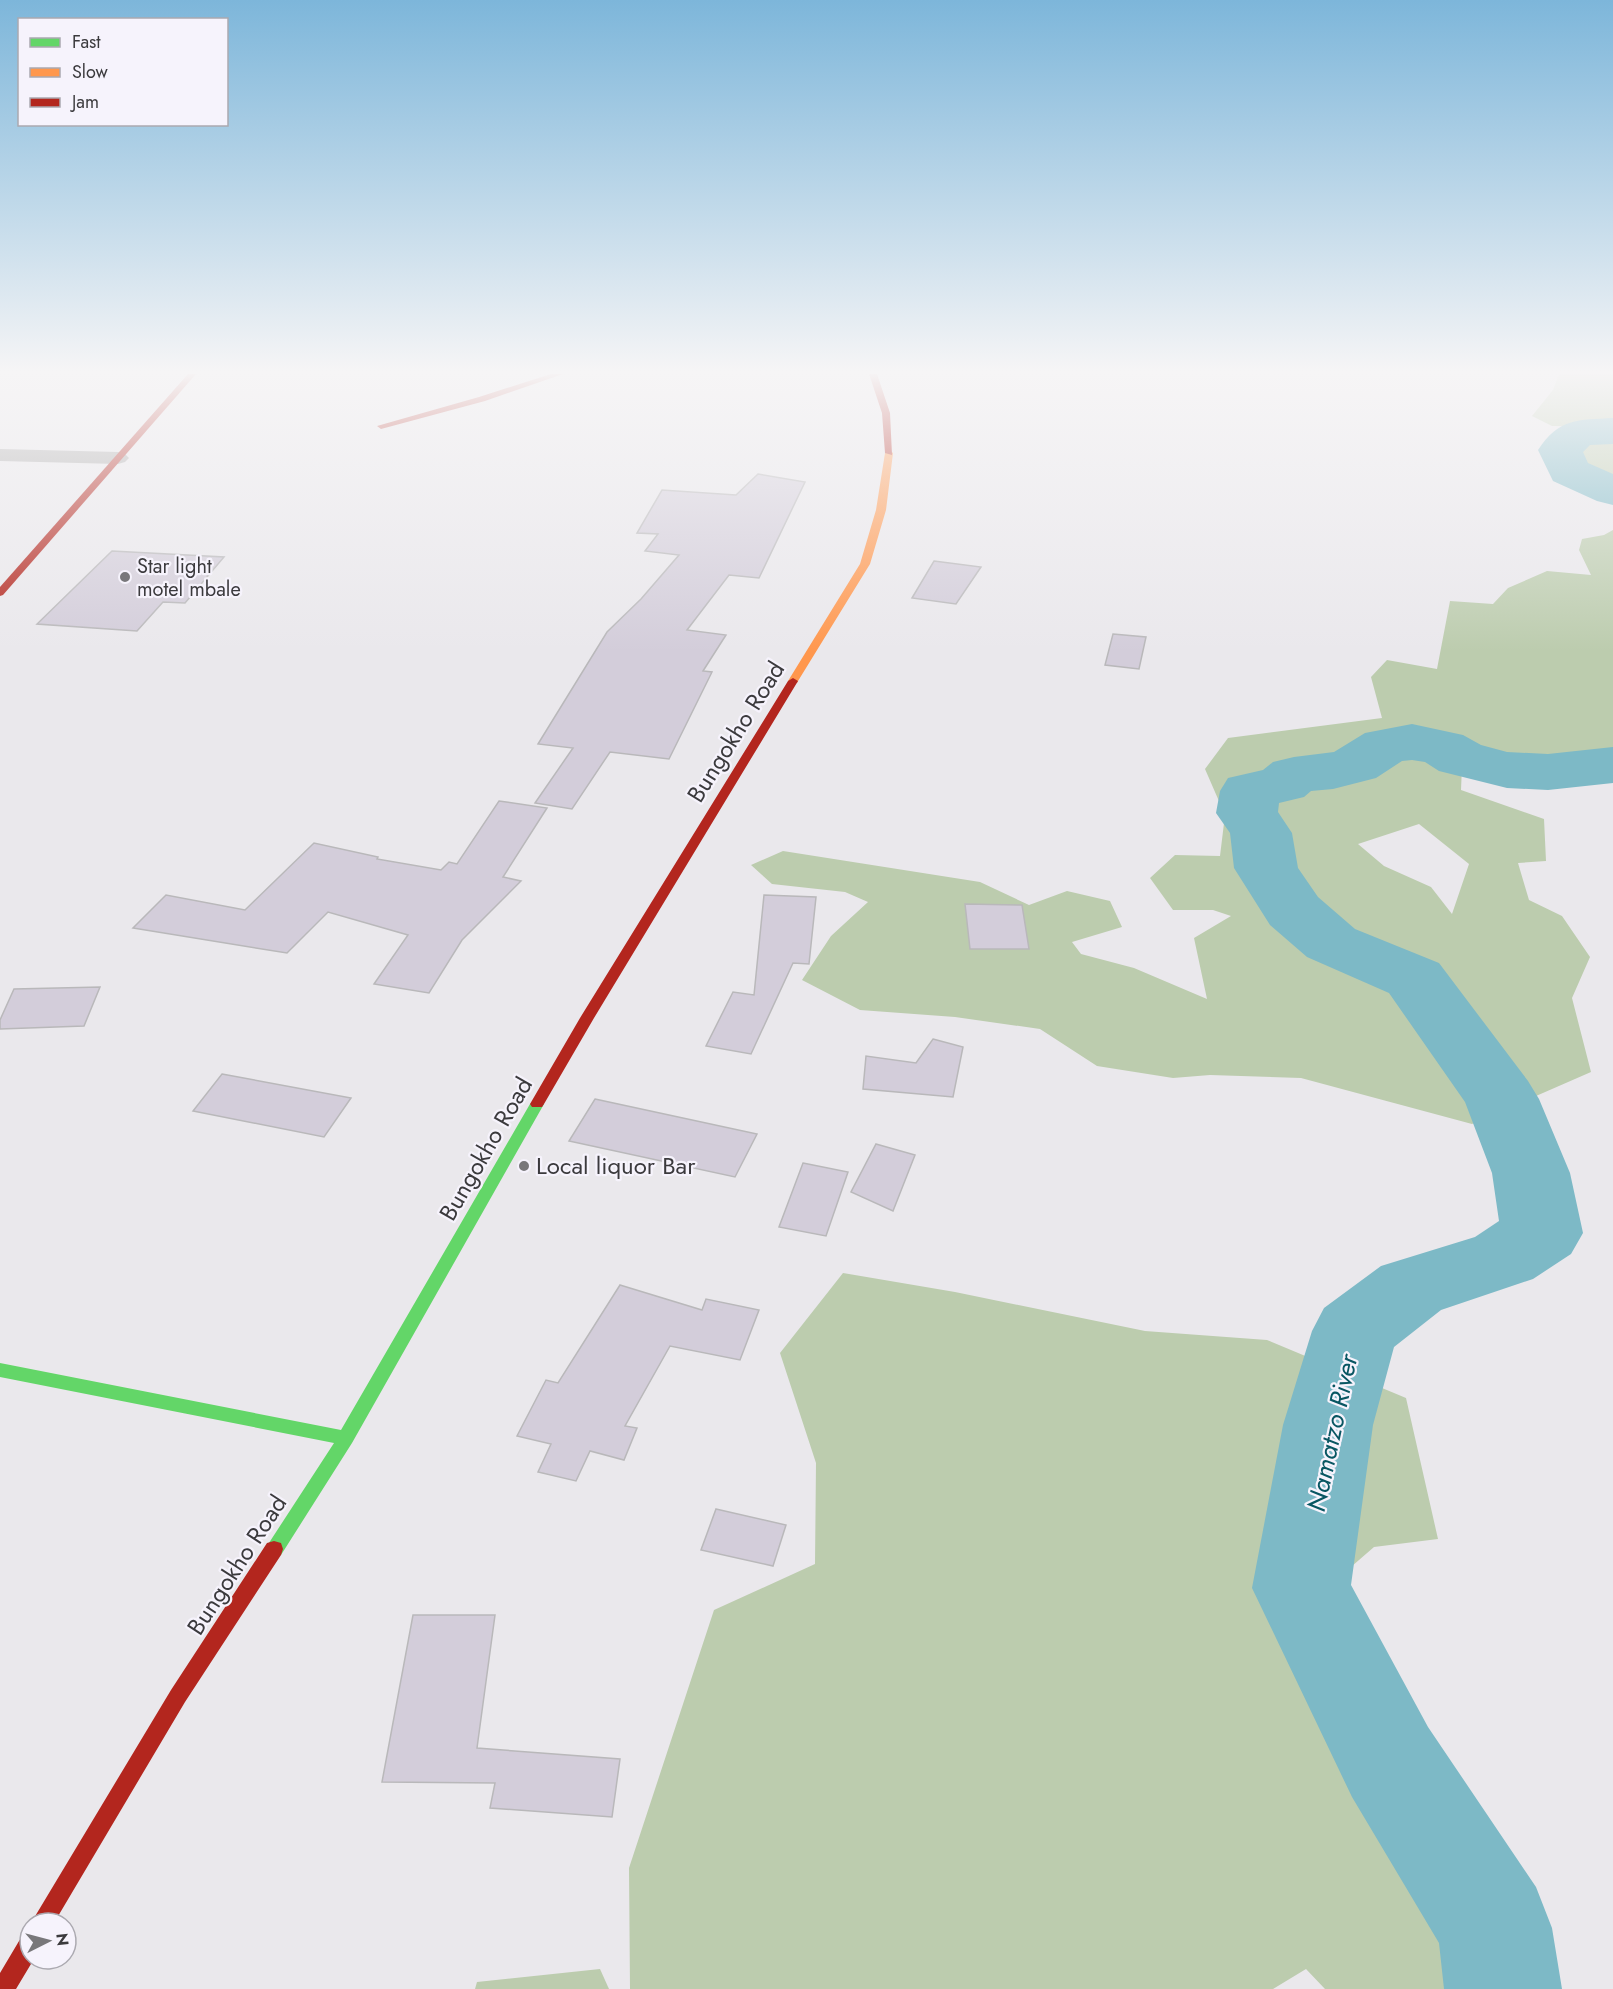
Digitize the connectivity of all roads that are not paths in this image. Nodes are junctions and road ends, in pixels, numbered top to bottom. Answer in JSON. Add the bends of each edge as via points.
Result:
{"nodes":[{"id":1,"x":110,"y":467,"type":"edge"},
{"id":2,"x":887,"y":467,"type":"edge"},
{"id":3,"x":0,"y":593,"type":"edge"},
{"id":4,"x":0,"y":1370,"type":"edge"},
{"id":5,"x":346,"y":1438,"type":"junction"},
{"id":6,"x":49,"y":1911,"type":"edge"},
{"id":7,"x":18,"y":1964,"type":"edge"},
{"id":8,"x":3,"y":1989,"type":"edge"}],
"edges":[{"from":1,"to":3,"type":"street"},
{"from":2,"to":5,"type":"street","name":"Bungokho Road","via":[[882,511],[865,564],[587,1018]]},
{"from":4,"to":5,"type":"street"},
{"from":5,"to":6,"type":"street","name":"Bungokho Road","via":[[178,1696]]},
{"from":7,"to":8,"type":"street"}]}
